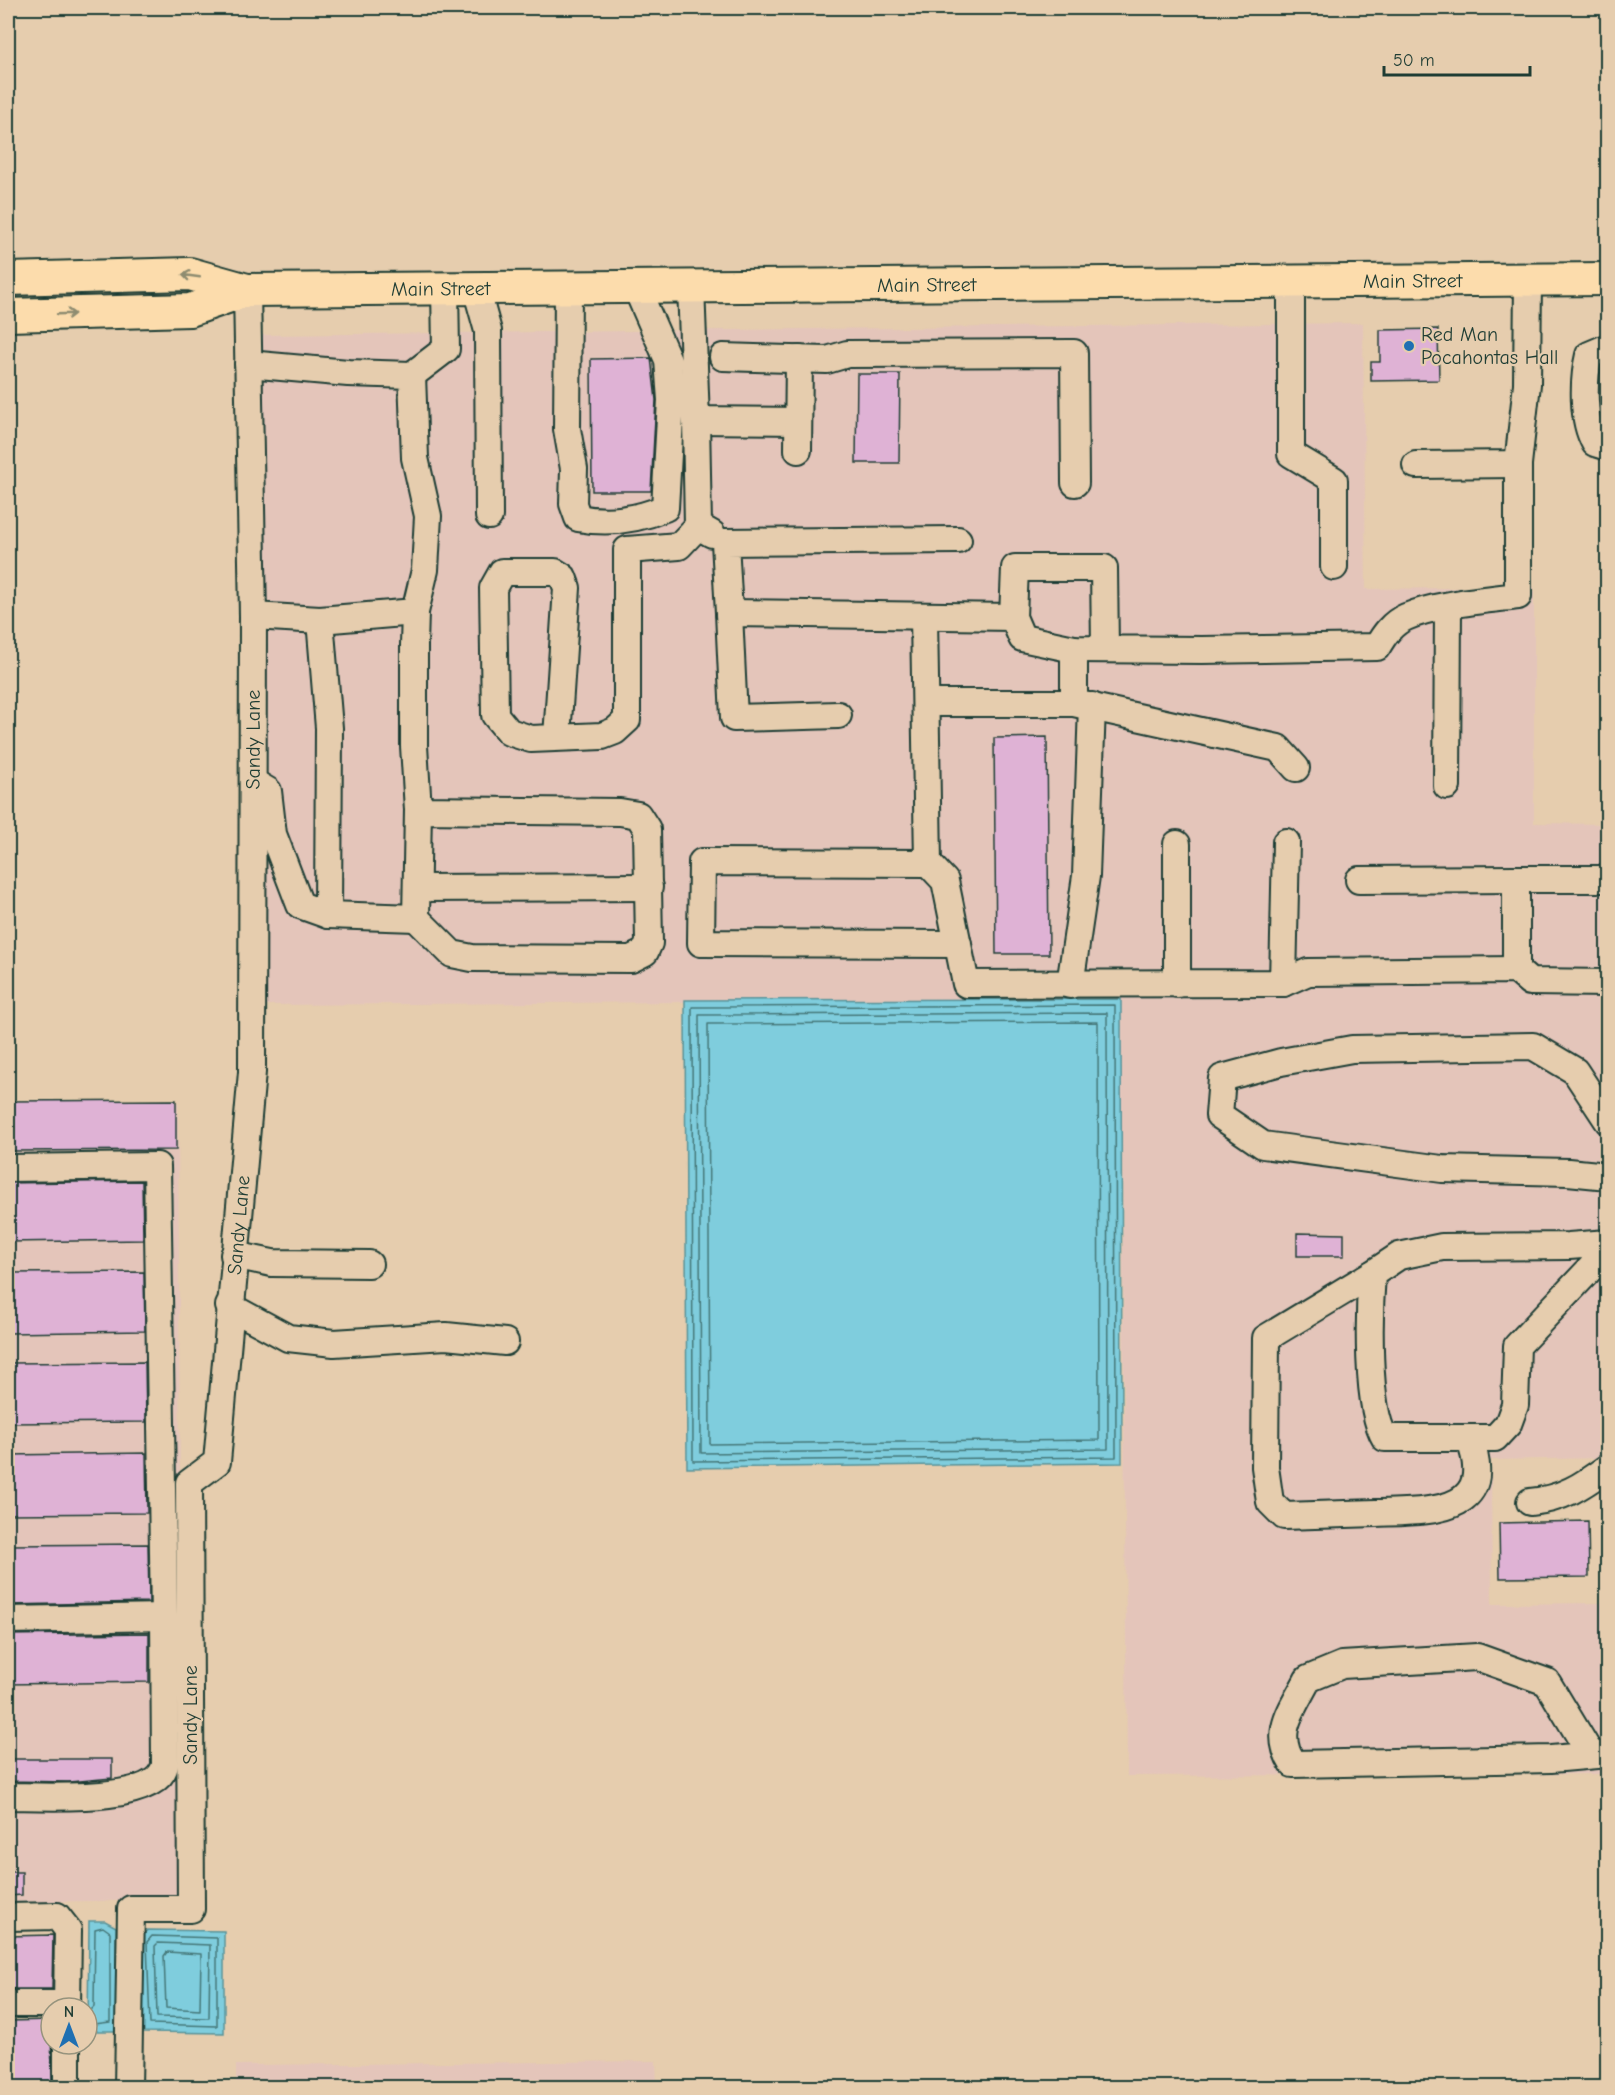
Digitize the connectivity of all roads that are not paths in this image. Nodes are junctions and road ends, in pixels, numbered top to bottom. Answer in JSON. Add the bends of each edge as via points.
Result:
{"nodes":[{"id":1,"x":8,"y":279,"type":"edge"},
{"id":2,"x":1608,"y":279,"type":"edge"},
{"id":3,"x":1528,"y":280,"type":"junction"},
{"id":4,"x":1291,"y":282,"type":"junction"},
{"id":5,"x":691,"y":286,"type":"junction"},
{"id":6,"x":568,"y":287,"type":"junction"},
{"id":7,"x":636,"y":287,"type":"junction"},
{"id":8,"x":445,"y":288,"type":"junction"},
{"id":9,"x":476,"y":288,"type":"junction"},
{"id":10,"x":247,"y":290,"type":"junction"},
{"id":11,"x":8,"y":315,"type":"edge"},
{"id":12,"x":1608,"y":347,"type":"edge"},
{"id":13,"x":723,"y":357,"type":"dead end"},
{"id":14,"x":799,"y":359,"type":"junction"},
{"id":15,"x":248,"y":364,"type":"junction"},
{"id":16,"x":412,"y":375,"type":"junction"},
{"id":17,"x":696,"y":420,"type":"junction"},
{"id":18,"x":798,"y":421,"type":"junction"},
{"id":19,"x":1608,"y":447,"type":"edge"},
{"id":20,"x":798,"y":450,"type":"dead end"},
{"id":21,"x":1518,"y":464,"type":"junction"},
{"id":22,"x":1416,"y":465,"type":"dead end"},
{"id":23,"x":1076,"y":483,"type":"dead end"},
{"id":24,"x":489,"y":516,"type":"dead end"},
{"id":25,"x":698,"y":525,"type":"junction"},
{"id":26,"x":958,"y":540,"type":"dead end"},
{"id":27,"x":725,"y":542,"type":"junction"},
{"id":28,"x":1334,"y":567,"type":"dead end"},
{"id":29,"x":1448,"y":607,"type":"junction"},
{"id":30,"x":415,"y":612,"type":"junction"},
{"id":31,"x":729,"y":613,"type":"junction"},
{"id":32,"x":253,"y":616,"type":"junction"},
{"id":33,"x":924,"y":616,"type":"junction"},
{"id":34,"x":1013,"y":616,"type":"junction"},
{"id":35,"x":320,"y":620,"type":"junction"},
{"id":36,"x":1105,"y":648,"type":"junction"},
{"id":37,"x":1074,"y":649,"type":"junction"},
{"id":38,"x":926,"y":703,"type":"junction"},
{"id":39,"x":1083,"y":705,"type":"junction"},
{"id":40,"x":838,"y":715,"type":"dead end"},
{"id":41,"x":557,"y":737,"type":"junction"},
{"id":42,"x":1296,"y":768,"type":"dead end"},
{"id":43,"x":253,"y":782,"type":"junction"},
{"id":44,"x":1447,"y":786,"type":"dead end"},
{"id":45,"x":418,"y":810,"type":"junction"},
{"id":46,"x":1286,"y":842,"type":"dead end"},
{"id":47,"x":1177,"y":844,"type":"dead end"},
{"id":48,"x":928,"y":863,"type":"junction"},
{"id":49,"x":1516,"y":879,"type":"junction"},
{"id":50,"x":1608,"y":879,"type":"edge"},
{"id":51,"x":1359,"y":880,"type":"dead end"},
{"id":52,"x":649,"y":887,"type":"junction"},
{"id":53,"x":417,"y":888,"type":"junction"},
{"id":54,"x":328,"y":915,"type":"junction"},
{"id":55,"x":416,"y":918,"type":"junction"},
{"id":56,"x":958,"y":944,"type":"junction"},
{"id":57,"x":1516,"y":970,"type":"junction"},
{"id":58,"x":1283,"y":983,"type":"junction"},
{"id":59,"x":1608,"y":983,"type":"edge"},
{"id":60,"x":1177,"y":984,"type":"junction"},
{"id":61,"x":1070,"y":985,"type":"junction"},
{"id":62,"x":1608,"y":1121,"type":"edge"},
{"id":63,"x":8,"y":1168,"type":"edge"},
{"id":64,"x":1608,"y":1176,"type":"edge"},
{"id":65,"x":1608,"y":1243,"type":"edge"},
{"id":66,"x":1608,"y":1250,"type":"edge"},
{"id":67,"x":234,"y":1255,"type":"junction"},
{"id":68,"x":369,"y":1264,"type":"dead end"},
{"id":69,"x":1372,"y":1274,"type":"junction"},
{"id":70,"x":229,"y":1306,"type":"junction"},
{"id":71,"x":505,"y":1342,"type":"dead end"},
{"id":72,"x":1469,"y":1438,"type":"junction"},
{"id":73,"x":1608,"y":1467,"type":"edge"},
{"id":74,"x":1530,"y":1502,"type":"dead end"},
{"id":75,"x":164,"y":1617,"type":"junction"},
{"id":76,"x":8,"y":1620,"type":"edge"},
{"id":77,"x":1599,"y":1755,"type":"edge"},
{"id":78,"x":8,"y":1796,"type":"edge"},
{"id":79,"x":8,"y":1917,"type":"edge"},
{"id":80,"x":67,"y":1996,"type":"edge"},
{"id":81,"x":8,"y":2004,"type":"edge"},
{"id":82,"x":39,"y":2005,"type":"edge"},
{"id":83,"x":67,"y":2056,"type":"edge"},
{"id":84,"x":67,"y":2088,"type":"edge"},
{"id":85,"x":128,"y":2088,"type":"edge"}],
"edges":[{"from":10,"to":1,"type":"main road","name":"Main Street","one_way":true,"via":[[190,274]]},
{"from":2,"to":3,"type":"main road","name":"Main Street"},
{"from":3,"to":4,"type":"main road","name":"Main Street"},
{"from":3,"to":21,"type":"street","via":[[1527,384]]},
{"from":4,"to":5,"type":"main road","name":"Main Street"},
{"from":4,"to":28,"type":"street","via":[[1291,453],[1334,480]]},
{"from":5,"to":7,"type":"main road","name":"Main Street"},
{"from":5,"to":17,"type":"street"},
{"from":6,"to":7,"type":"main road","name":"Main Street"},
{"from":6,"to":7,"type":"street","via":[[567,429],[574,469],[573,504],[578,518],[601,522],[642,518],[665,508],[671,400],[668,360]]},
{"from":6,"to":9,"type":"main road","name":"Main Street"},
{"from":8,"to":9,"type":"main road","name":"Main Street"},
{"from":8,"to":10,"type":"main road","name":"Main Street"},
{"from":8,"to":16,"type":"street","via":[[446,349]]},
{"from":9,"to":24,"type":"street","via":[[488,332]]},
{"from":11,"to":10,"type":"main road","name":"Main Street","one_way":true,"via":[[190,310]]},
{"from":10,"to":15,"type":"street","name":"Sandy Lane"},
{"from":12,"to":19,"type":"street","via":[[1589,355],[1585,371],[1588,431],[1595,443]]},
{"from":13,"to":14,"type":"street"},
{"from":14,"to":18,"type":"street"},
{"from":14,"to":23,"type":"street","via":[[827,360],[847,354],[1074,353]]},
{"from":15,"to":16,"type":"street"},
{"from":15,"to":32,"type":"street","name":"Sandy Lane"},
{"from":16,"to":30,"type":"street","via":[[415,458],[428,516],[425,570]]},
{"from":17,"to":18,"type":"street"},
{"from":17,"to":25,"type":"street"},
{"from":18,"to":20,"type":"street"},
{"from":21,"to":22,"type":"street"},
{"from":21,"to":29,"type":"street","via":[[1518,596]]},
{"from":25,"to":27,"type":"street"},
{"from":25,"to":41,"type":"street","via":[[679,546],[627,550],[627,720],[602,736]]},
{"from":26,"to":27,"type":"street"},
{"from":27,"to":31,"type":"street"},
{"from":29,"to":36,"type":"street","via":[[1405,617],[1386,631],[1377,647]]},
{"from":29,"to":44,"type":"street"},
{"from":30,"to":35,"type":"street"},
{"from":30,"to":45,"type":"street","via":[[414,746]]},
{"from":31,"to":33,"type":"street"},
{"from":31,"to":40,"type":"street","via":[[734,718]]},
{"from":32,"to":35,"type":"street"},
{"from":32,"to":43,"type":"street","name":"Sandy Lane"},
{"from":33,"to":34,"type":"street"},
{"from":33,"to":38,"type":"street"},
{"from":34,"to":36,"type":"street","via":[[1015,568],[1104,568]]},
{"from":34,"to":37,"type":"street","via":[[1022,638]]},
{"from":35,"to":54,"type":"street","via":[[329,728]]},
{"from":36,"to":37,"type":"street"},
{"from":37,"to":39,"type":"street"},
{"from":38,"to":39,"type":"street"},
{"from":38,"to":48,"type":"street"},
{"from":39,"to":42,"type":"street","via":[[1278,748]]},
{"from":39,"to":61,"type":"street","via":[[1086,876]]},
{"from":41,"to":41,"type":"street","via":[[531,739],[509,732],[495,715],[493,588],[502,572],[555,572],[563,577],[567,588]]},
{"from":43,"to":54,"type":"street","via":[[268,791],[273,834],[300,905]]},
{"from":43,"to":67,"type":"street","name":"Sandy Lane","via":[[252,1072]]},
{"from":45,"to":52,"type":"street","via":[[638,815],[647,829]]},
{"from":45,"to":53,"type":"street"},
{"from":46,"to":58,"type":"street"},
{"from":47,"to":60,"type":"street"},
{"from":48,"to":56,"type":"street","via":[[945,881]]},
{"from":48,"to":56,"type":"street","via":[[702,862],[701,943]]},
{"from":49,"to":50,"type":"street"},
{"from":49,"to":51,"type":"street"},
{"from":49,"to":57,"type":"street"},
{"from":52,"to":53,"type":"street"},
{"from":52,"to":55,"type":"street","via":[[649,943],[645,952],[631,959],[472,958],[452,954]]},
{"from":53,"to":55,"type":"street"},
{"from":54,"to":55,"type":"street"},
{"from":56,"to":61,"type":"street","via":[[966,984]]},
{"from":57,"to":58,"type":"street","via":[[1308,972]]},
{"from":57,"to":59,"type":"street","via":[[1530,982]]},
{"from":58,"to":60,"type":"street"},
{"from":60,"to":61,"type":"street"},
{"from":62,"to":64,"type":"street","via":[[1575,1071],[1533,1046],[1352,1049],[1281,1062],[1222,1078],[1219,1115],[1263,1145],[1442,1169]]},
{"from":63,"to":75,"type":"street","via":[[157,1166]]},
{"from":65,"to":69,"type":"street","via":[[1442,1247],[1399,1257]]},
{"from":66,"to":72,"type":"street","via":[[1517,1346],[1515,1405],[1508,1424],[1495,1438]]},
{"from":67,"to":68,"type":"street","via":[[272,1263]]},
{"from":67,"to":70,"type":"street","name":"Sandy Lane"},
{"from":69,"to":72,"type":"street","via":[[1369,1310],[1373,1400],[1378,1426],[1385,1438]]},
{"from":69,"to":72,"type":"street","via":[[1266,1338],[1265,1467],[1270,1502],[1284,1516],[1438,1511],[1462,1499],[1472,1486],[1478,1461]]},
{"from":70,"to":71,"type":"street","via":[[288,1338],[334,1343],[446,1336]]},
{"from":70,"to":85,"type":"street","name":"Sandy Lane","via":[[216,1462],[189,1484],[191,1909],[131,1909]]},
{"from":73,"to":74,"type":"street","via":[[1569,1493]]},
{"from":75,"to":76,"type":"street"},
{"from":75,"to":78,"type":"street","via":[[165,1765],[159,1779],[136,1790],[102,1795]]},
{"from":77,"to":77,"type":"street","via":[[1293,1764],[1285,1752],[1283,1729],[1308,1679],[1342,1665],[1477,1658],[1547,1682]]},
{"from":79,"to":80,"type":"street","via":[[57,1916],[68,1930]]},
{"from":81,"to":82,"type":"street"},
{"from":83,"to":84,"type":"street"}]}
